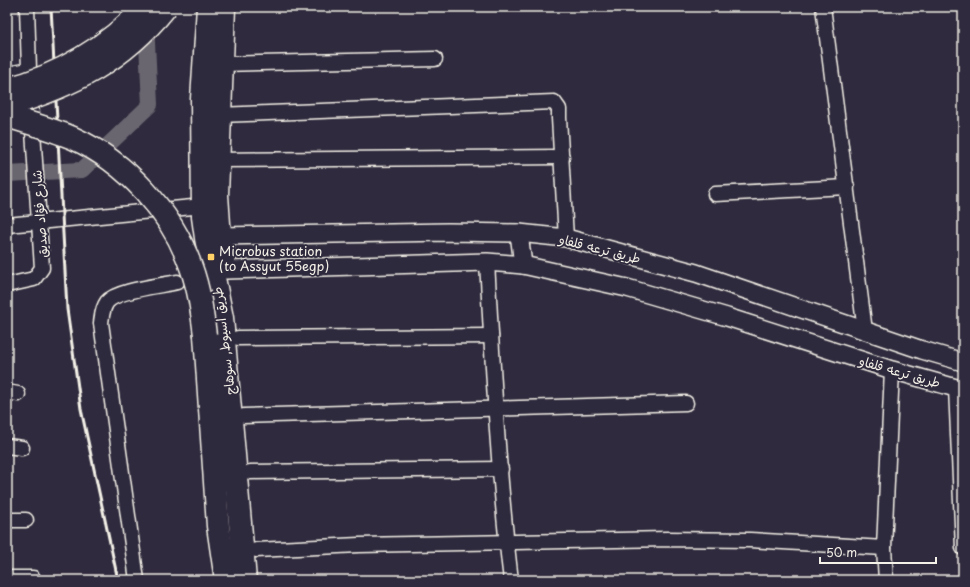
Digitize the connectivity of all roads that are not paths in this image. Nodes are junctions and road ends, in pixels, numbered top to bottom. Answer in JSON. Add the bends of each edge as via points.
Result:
{"nodes":[{"id":1,"x":27,"y":7,"type":"edge"},
{"id":2,"x":145,"y":7,"type":"edge"},
{"id":3,"x":166,"y":7,"type":"edge"},
{"id":4,"x":208,"y":7,"type":"edge"},
{"id":5,"x":224,"y":7,"type":"edge"},
{"id":6,"x":823,"y":7,"type":"edge"},
{"id":7,"x":435,"y":59,"type":"dead end"},
{"id":8,"x":221,"y":64,"type":"junction"},
{"id":9,"x":29,"y":70,"type":"junction"},
{"id":10,"x":7,"y":74,"type":"edge"},
{"id":11,"x":7,"y":89,"type":"edge"},
{"id":12,"x":7,"y":106,"type":"edge"},
{"id":13,"x":219,"y":115,"type":"junction"},
{"id":14,"x":7,"y":116,"type":"edge"},
{"id":15,"x":562,"y":157,"type":"junction"},
{"id":16,"x":218,"y":160,"type":"junction"},
{"id":17,"x":847,"y":187,"type":"junction"},
{"id":18,"x":715,"y":194,"type":"dead end"},
{"id":19,"x":203,"y":206,"type":"junction"},
{"id":20,"x":38,"y":222,"type":"junction"},
{"id":21,"x":7,"y":225,"type":"edge"},
{"id":22,"x":519,"y":233,"type":"junction"},
{"id":23,"x":221,"y":236,"type":"junction"},
{"id":24,"x":566,"y":238,"type":"junction"},
{"id":25,"x":488,"y":262,"type":"junction"},
{"id":26,"x":523,"y":265,"type":"junction"},
{"id":27,"x":226,"y":270,"type":"junction"},
{"id":28,"x":177,"y":282,"type":"dead end"},
{"id":29,"x":7,"y":285,"type":"edge"},
{"id":30,"x":865,"y":331,"type":"junction"},
{"id":31,"x":491,"y":336,"type":"junction"},
{"id":32,"x":238,"y":338,"type":"junction"},
{"id":33,"x":963,"y":362,"type":"edge"},
{"id":34,"x":892,"y":370,"type":"junction"},
{"id":35,"x":959,"y":389,"type":"edge"},
{"id":36,"x":686,"y":404,"type":"dead end"},
{"id":37,"x":496,"y":408,"type":"junction"},
{"id":38,"x":244,"y":416,"type":"junction"},
{"id":39,"x":7,"y":446,"type":"edge"},
{"id":40,"x":22,"y":448,"type":"dead end"},
{"id":41,"x":501,"y":470,"type":"junction"},
{"id":42,"x":250,"y":472,"type":"junction"},
{"id":43,"x":7,"y":520,"type":"edge"},
{"id":44,"x":26,"y":520,"type":"dead end"},
{"id":45,"x":506,"y":543,"type":"junction"},
{"id":46,"x":884,"y":548,"type":"junction"},
{"id":47,"x":963,"y":548,"type":"edge"},
{"id":48,"x":256,"y":550,"type":"junction"},
{"id":49,"x":7,"y":578,"type":"edge"},
{"id":50,"x":33,"y":578,"type":"dead end"},
{"id":51,"x":137,"y":580,"type":"edge"},
{"id":52,"x":226,"y":580,"type":"edge"},
{"id":53,"x":245,"y":580,"type":"edge"},
{"id":54,"x":260,"y":580,"type":"edge"},
{"id":55,"x":511,"y":580,"type":"edge"},
{"id":56,"x":886,"y":580,"type":"edge"}],
"edges":[{"from":1,"to":9,"type":"street","name":"شارع فؤاد صديق"},
{"from":2,"to":11,"type":"main road","bridge":true,"via":[[97,49],[42,78]]},
{"from":3,"to":12,"type":"main road","bridge":true,"via":[[139,38],[107,62],[70,83]]},
{"from":4,"to":19,"type":"main road","name":"طريق اسيوط, سوهاج","via":[[202,99]]},
{"from":5,"to":8,"type":"main road","name":"طريق اسيوط, سوهاج"},
{"from":6,"to":17,"type":"street"},
{"from":7,"to":8,"type":"street"},
{"from":8,"to":13,"type":"main road","name":"طريق اسيوط, سوهاج"},
{"from":9,"to":10,"type":"street"},
{"from":9,"to":20,"type":"street","name":"شارع فؤاد صديق"},
{"from":13,"to":15,"type":"street","via":[[550,101],[554,102],[558,109]]},
{"from":13,"to":16,"type":"main road","name":"طريق اسيوط, سوهاج"},
{"from":14,"to":52,"type":"main road","bridge":true,"via":[[74,139],[105,156],[133,178],[157,204],[176,234],[191,266],[201,300],[218,526]]},
{"from":15,"to":16,"type":"street"},
{"from":15,"to":24,"type":"street"},
{"from":16,"to":23,"type":"main road","name":"طريق اسيوط, سوهاج","via":[[217,195]]},
{"from":17,"to":18,"type":"street"},
{"from":17,"to":30,"type":"street"},
{"from":19,"to":20,"type":"street"},
{"from":19,"to":53,"type":"main road","name":"طريق اسيوط, سوهاج","via":[[206,238],[222,318]]},
{"from":20,"to":21,"type":"street"},
{"from":20,"to":29,"type":"street","name":"شارع فؤاد صديق","via":[[42,268],[39,274],[28,282]]},
{"from":22,"to":23,"type":"street","name":"طريق ترعه قلفاو"},
{"from":22,"to":24,"type":"street","name":"طريق ترعه قلفاو"},
{"from":22,"to":26,"type":"street"},
{"from":23,"to":27,"type":"main road","name":"طريق اسيوط, سوهاج"},
{"from":24,"to":30,"type":"street","name":"طريق ترعه قلفاو","via":[[696,273]]},
{"from":25,"to":26,"type":"street","name":"طريق ترعه قلفاو"},
{"from":25,"to":27,"type":"street","name":"طريق ترعه قلفاو"},
{"from":25,"to":31,"type":"street"},
{"from":26,"to":34,"type":"street","name":"طريق ترعه قلفاو","via":[[634,290]]},
{"from":27,"to":32,"type":"main road","name":"طريق اسيوط, سوهاج"},
{"from":28,"to":51,"type":"street","via":[[117,295],[108,302],[102,312],[101,323]]},
{"from":30,"to":33,"type":"street","name":"طريق ترعه قلفاو"},
{"from":31,"to":32,"type":"street"},
{"from":31,"to":37,"type":"street"},
{"from":32,"to":38,"type":"main road","name":"طريق اسيوط, سوهاج"},
{"from":34,"to":35,"type":"street","name":"طريق ترعه قلفاو"},
{"from":34,"to":46,"type":"street"},
{"from":35,"to":47,"type":"street"},
{"from":36,"to":37,"type":"street"},
{"from":37,"to":38,"type":"street"},
{"from":37,"to":41,"type":"street"},
{"from":38,"to":42,"type":"main road","name":"طريق اسيوط, سوهاج"},
{"from":39,"to":40,"type":"street"},
{"from":41,"to":42,"type":"street"},
{"from":41,"to":45,"type":"street"},
{"from":42,"to":48,"type":"main road","name":"طريق اسيوط, سوهاج"},
{"from":43,"to":44,"type":"street"},
{"from":45,"to":46,"type":"street","via":[[750,540]]},
{"from":45,"to":48,"type":"street","via":[[359,545]]},
{"from":45,"to":55,"type":"street"},
{"from":46,"to":56,"type":"street"},
{"from":48,"to":54,"type":"main road","name":"طريق اسيوط, سوهاج"},
{"from":49,"to":50,"type":"street"}]}
